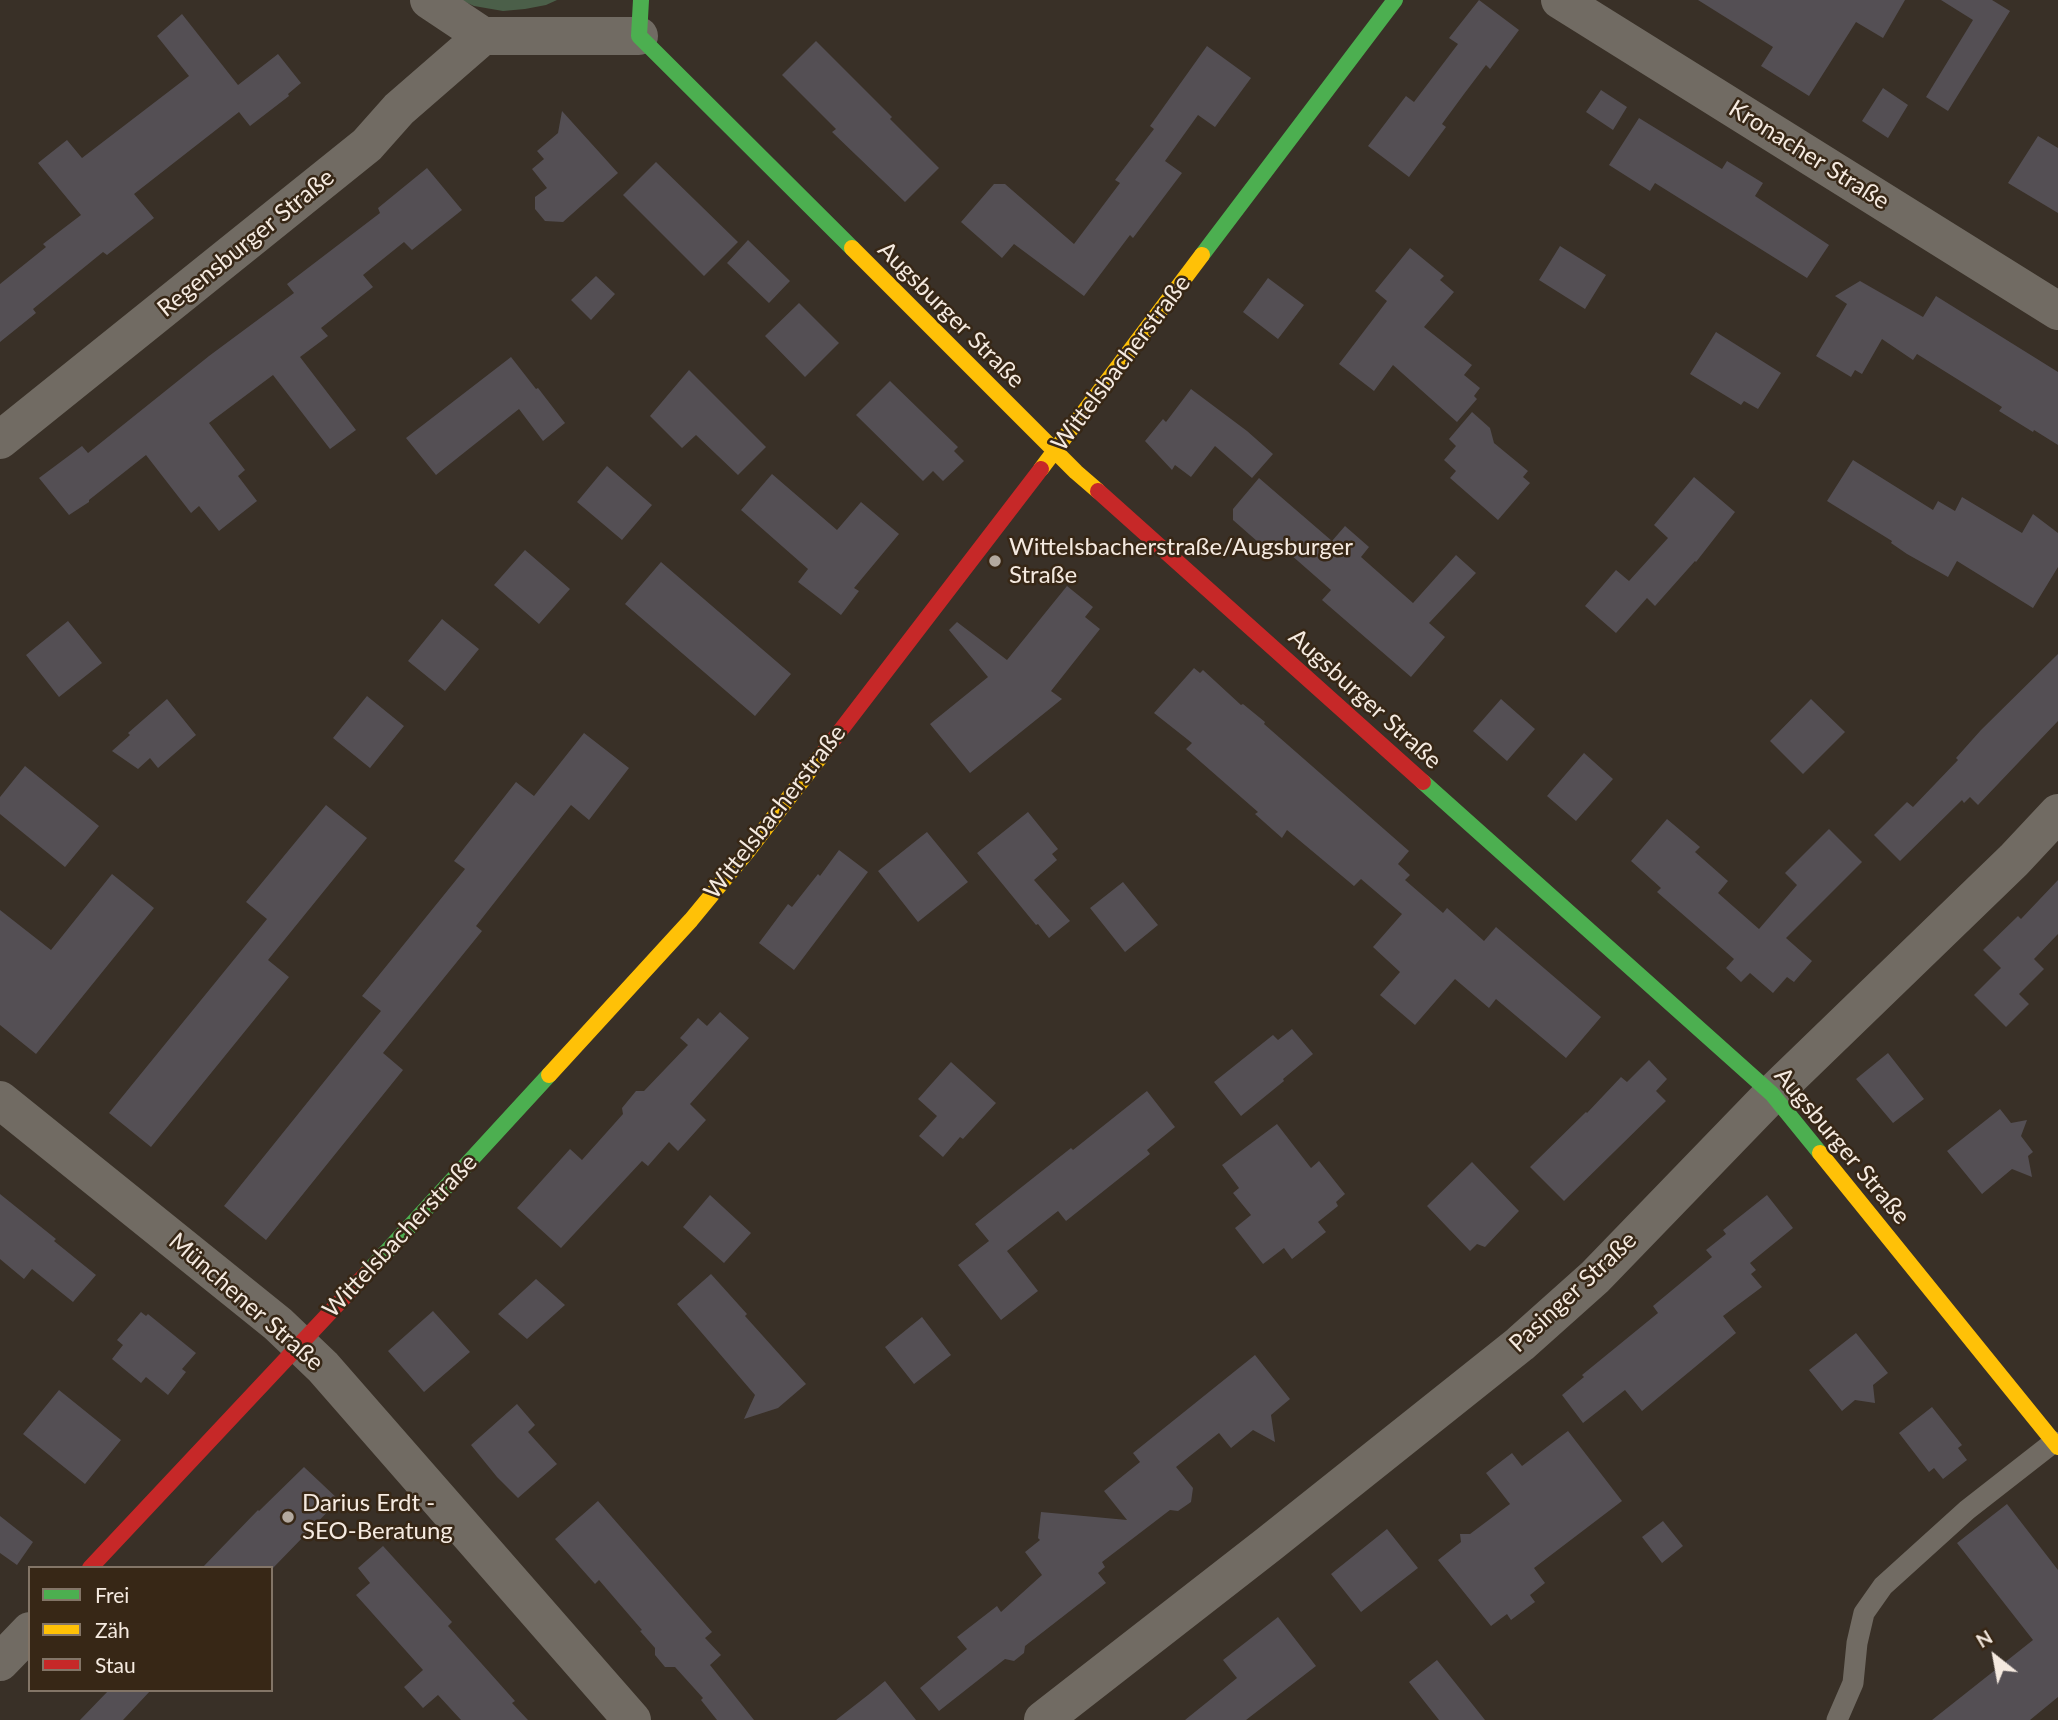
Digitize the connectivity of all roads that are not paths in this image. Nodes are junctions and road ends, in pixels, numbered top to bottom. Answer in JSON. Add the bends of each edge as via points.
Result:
{"nodes":[{"id":1,"x":429,"y":0,"type":"edge"},
{"id":2,"x":1395,"y":0,"type":"edge"},
{"id":3,"x":1560,"y":0,"type":"edge"},
{"id":4,"x":640,"y":18,"type":"edge"},
{"id":5,"x":483,"y":36,"type":"junction"},
{"id":6,"x":2058,"y":311,"type":"edge"},
{"id":7,"x":0,"y":440,"type":"edge"},
{"id":8,"x":1055,"y":451,"type":"junction"},
{"id":9,"x":2058,"y":813,"type":"edge"},
{"id":10,"x":1772,"y":1094,"type":"junction"},
{"id":11,"x":0,"y":1100,"type":"edge"},
{"id":12,"x":300,"y":1345,"type":"junction"},
{"id":13,"x":2056,"y":1445,"type":"edge"},
{"id":14,"x":92,"y":1566,"type":"edge"},
{"id":15,"x":28,"y":1633,"type":"edge"},
{"id":16,"x":0,"y":1662,"type":"edge"},
{"id":17,"x":632,"y":1720,"type":"edge"},
{"id":18,"x":1043,"y":1720,"type":"edge"},
{"id":19,"x":1837,"y":1720,"type":"edge"}],
"edges":[{"from":1,"to":5,"type":"street"},
{"from":2,"to":8,"type":"street","name":"Wittelsbacherstraße"},
{"from":3,"to":6,"type":"street","name":"Kronacher Straße"},
{"from":4,"to":5,"type":"street"},
{"from":4,"to":8,"type":"street","name":"Augsburger Straße"},
{"from":5,"to":7,"type":"street","name":"Regensburger Straße","via":[[399,109],[367,145]]},
{"from":8,"to":10,"type":"street","name":"Augsburger Straße"},
{"from":8,"to":12,"type":"street","name":"Wittelsbacherstraße","via":[[691,920]]},
{"from":9,"to":10,"type":"street","name":"Pasinger Straße"},
{"from":10,"to":13,"type":"street","name":"Augsburger Straße"},
{"from":10,"to":18,"type":"street","name":"Pasinger Straße","via":[[1595,1277],[1520,1344]]},
{"from":11,"to":12,"type":"street","name":"Münchener Straße"},
{"from":12,"to":14,"type":"street","name":"Wittelsbacherstraße"},
{"from":12,"to":17,"type":"street","name":"Münchener Straße"},
{"from":13,"to":19,"type":"lane","via":[[1967,1510],[1883,1586],[1864,1613],[1853,1683]]},
{"from":15,"to":16,"type":"street"}]}
